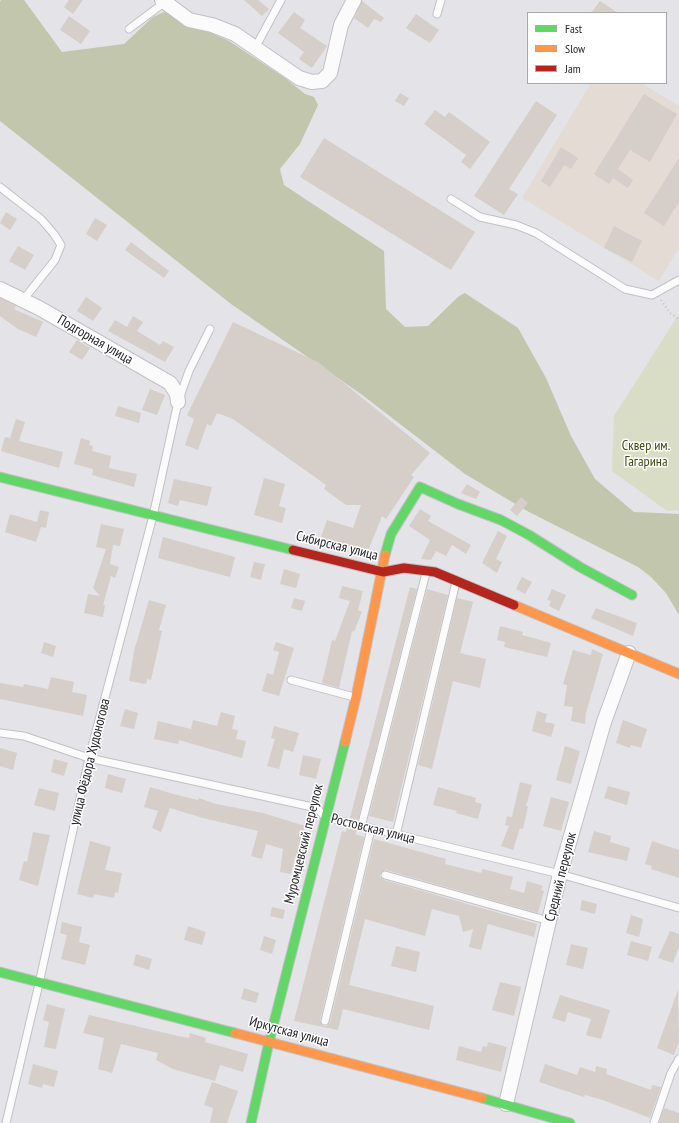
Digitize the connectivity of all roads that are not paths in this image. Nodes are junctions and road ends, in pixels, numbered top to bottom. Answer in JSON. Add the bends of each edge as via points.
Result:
{"nodes":[{"id":1,"x":281,"y":0,"type":"edge"},
{"id":2,"x":354,"y":0,"type":"edge"},
{"id":3,"x":441,"y":0,"type":"edge"},
{"id":4,"x":164,"y":1,"type":"edge"},
{"id":5,"x":437,"y":14,"type":"dead end"},
{"id":6,"x":129,"y":29,"type":"dead end"},
{"id":7,"x":255,"y":48,"type":"junction"},
{"id":8,"x":0,"y":187,"type":"edge"},
{"id":9,"x":451,"y":199,"type":"dead end"},
{"id":10,"x":679,"y":280,"type":"edge"},
{"id":11,"x":0,"y":289,"type":"edge"},
{"id":12,"x":22,"y":300,"type":"junction"},
{"id":13,"x":210,"y":329,"type":"dead end"},
{"id":14,"x":178,"y":402,"type":"junction"},
{"id":15,"x":0,"y":478,"type":"edge"},
{"id":16,"x":153,"y":516,"type":"junction"},
{"id":17,"x":426,"y":571,"type":"junction"},
{"id":18,"x":383,"y":572,"type":"junction"},
{"id":19,"x":456,"y":582,"type":"junction"},
{"id":20,"x":632,"y":595,"type":"dead end"},
{"id":21,"x":629,"y":653,"type":"junction"},
{"id":22,"x":679,"y":674,"type":"edge"},
{"id":23,"x":291,"y":680,"type":"dead end"},
{"id":24,"x":356,"y":697,"type":"junction"},
{"id":25,"x":0,"y":733,"type":"edge"},
{"id":26,"x":89,"y":758,"type":"junction"},
{"id":27,"x":325,"y":817,"type":"junction"},
{"id":28,"x":361,"y":827,"type":"junction"},
{"id":29,"x":371,"y":829,"type":"junction"},
{"id":30,"x":396,"y":835,"type":"junction"},
{"id":31,"x":560,"y":874,"type":"junction"},
{"id":32,"x":385,"y":875,"type":"dead end"},
{"id":33,"x":679,"y":908,"type":"edge"},
{"id":34,"x":549,"y":921,"type":"junction"},
{"id":35,"x":0,"y":972,"type":"edge"},
{"id":36,"x":40,"y":982,"type":"junction"},
{"id":37,"x":325,"y":1021,"type":"dead end"},
{"id":38,"x":269,"y":1042,"type":"junction"},
{"id":39,"x":679,"y":1059,"type":"edge"},
{"id":40,"x":506,"y":1104,"type":"junction"},
{"id":41,"x":6,"y":1123,"type":"edge"},
{"id":42,"x":251,"y":1123,"type":"edge"},
{"id":43,"x":570,"y":1123,"type":"edge"},
{"id":44,"x":654,"y":1123,"type":"edge"}],
"edges":[{"from":1,"to":7,"type":"lane"},
{"from":2,"to":7,"type":"street","via":[[341,25],[330,74],[322,80],[305,81]]},
{"from":3,"to":5,"type":"lane"},
{"from":4,"to":6,"type":"lane"},
{"from":4,"to":7,"type":"street","via":[[189,20],[221,28],[242,38]]},
{"from":8,"to":12,"type":"lane","via":[[41,219],[61,245],[55,260]]},
{"from":9,"to":10,"type":"lane","via":[[480,217],[516,224],[536,233],[625,289],[650,295]]},
{"from":11,"to":12,"type":"street","name":"Подгорная улица"},
{"from":12,"to":14,"type":"street","name":"Подгорная улица","via":[[170,383],[178,394]]},
{"from":13,"to":14,"type":"lane","name":"улица Фёдора Худоногова","via":[[189,371]]},
{"from":14,"to":16,"type":"lane","name":"улица Фёдора Худоногова"},
{"from":15,"to":16,"type":"street","name":"Сибирская улица"},
{"from":16,"to":18,"type":"street","name":"Сибирская улица"},
{"from":16,"to":26,"type":"lane","name":"улица Фёдора Худоногова"},
{"from":17,"to":18,"type":"street","name":"Сибирская улица","via":[[404,568]]},
{"from":17,"to":19,"type":"street","name":"Сибирская улица","via":[[435,572]]},
{"from":17,"to":28,"type":"lane"},
{"from":18,"to":20,"type":"street","name":"Муромцевский переулок","via":[[391,534],[420,487],[501,520]]},
{"from":18,"to":24,"type":"street","name":"Муромцевский переулок"},
{"from":19,"to":21,"type":"street","name":"Сибирская улица"},
{"from":19,"to":30,"type":"lane"},
{"from":21,"to":22,"type":"street","name":"Сибирская улица"},
{"from":21,"to":31,"type":"street","name":"Средний переулок","via":[[604,722]]},
{"from":23,"to":24,"type":"lane"},
{"from":24,"to":27,"type":"street","name":"Муромцевский переулок"},
{"from":25,"to":26,"type":"lane","name":"Ростовская улица","via":[[24,736]]},
{"from":26,"to":27,"type":"lane","name":"Ростовская улица","via":[[317,808]]},
{"from":26,"to":36,"type":"lane","name":"улица Фёдора Худоногова"},
{"from":27,"to":28,"type":"lane","name":"Ростовская улица"},
{"from":27,"to":38,"type":"street","name":"Муромцевский переулок"},
{"from":28,"to":29,"type":"lane","name":"Ростовская улица"},
{"from":29,"to":30,"type":"lane","name":"Ростовская улица"},
{"from":29,"to":37,"type":"lane"},
{"from":30,"to":31,"type":"lane","name":"Ростовская улица"},
{"from":31,"to":33,"type":"lane","name":"Ростовская улица"},
{"from":31,"to":34,"type":"street","name":"Средний переулок"},
{"from":32,"to":34,"type":"lane"},
{"from":34,"to":40,"type":"street","name":"Средний переулок"},
{"from":35,"to":36,"type":"street","name":"Иркутская улица"},
{"from":36,"to":38,"type":"street","name":"Иркутская улица"},
{"from":36,"to":41,"type":"lane","name":"улица Фёдора Худоногова"},
{"from":38,"to":40,"type":"street","name":"Иркутская улица"},
{"from":38,"to":42,"type":"street","name":"Муромцевский переулок"},
{"from":39,"to":44,"type":"lane","via":[[668,1081]]},
{"from":40,"to":43,"type":"street","name":"Иркутская улица"}]}
